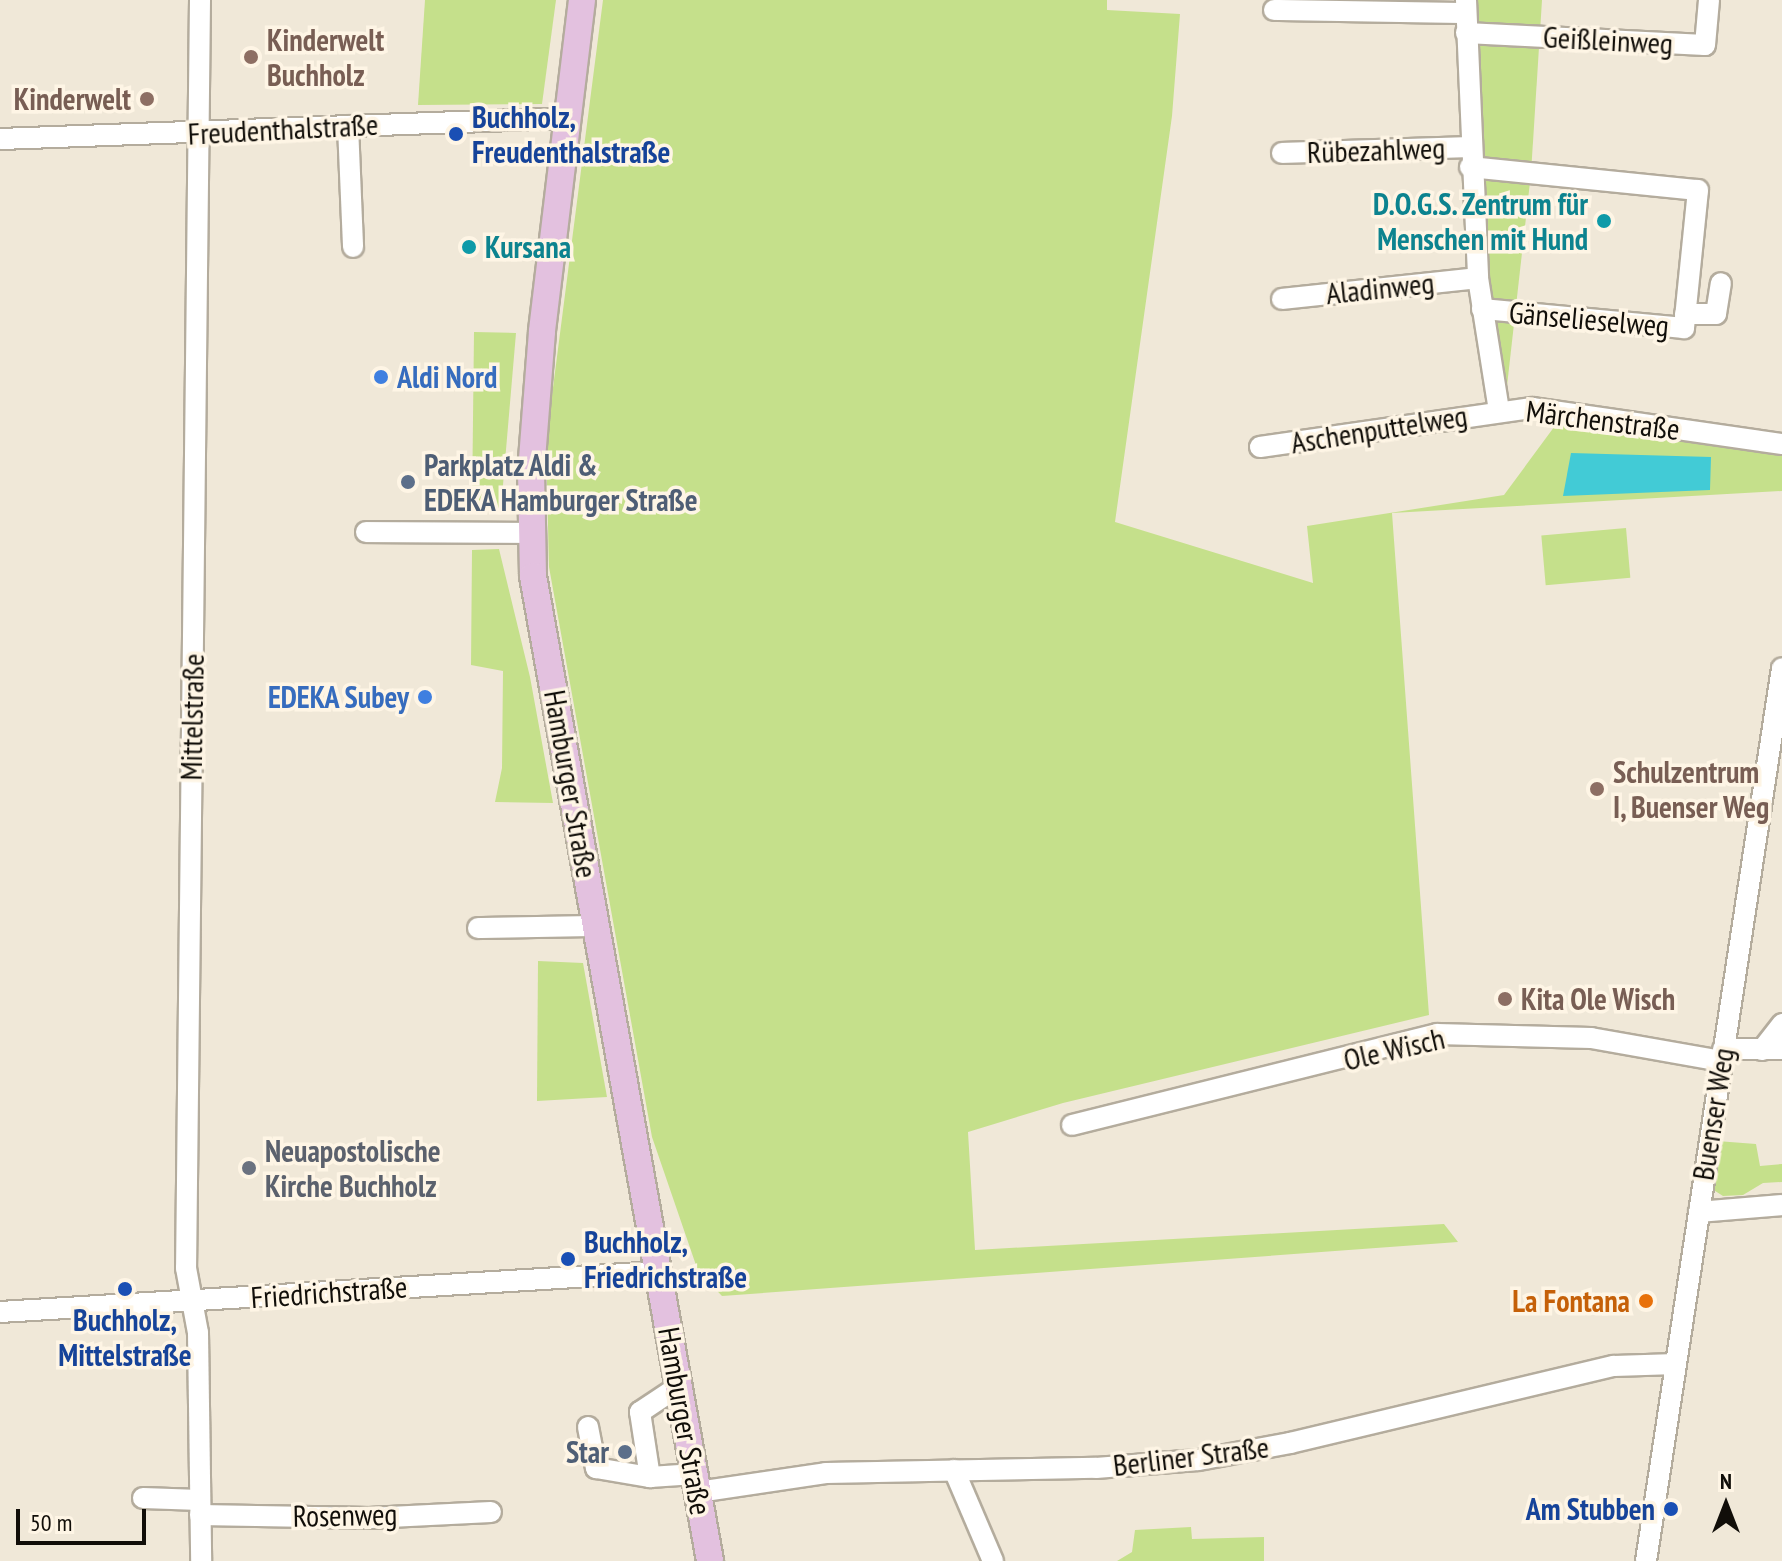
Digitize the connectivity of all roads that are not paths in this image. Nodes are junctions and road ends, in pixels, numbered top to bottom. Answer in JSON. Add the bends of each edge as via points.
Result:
{"nodes":[{"id":1,"x":200,"y":0,"type":"edge"},
{"id":2,"x":582,"y":0,"type":"edge"},
{"id":3,"x":1709,"y":0,"type":"edge"},
{"id":4,"x":1274,"y":10,"type":"dead end"},
{"id":5,"x":1466,"y":15,"type":"edge"},
{"id":6,"x":567,"y":118,"type":"junction"},
{"id":7,"x":348,"y":126,"type":"junction"},
{"id":8,"x":199,"y":134,"type":"junction"},
{"id":9,"x":0,"y":139,"type":"edge"},
{"id":10,"x":1282,"y":153,"type":"dead end"},
{"id":11,"x":1470,"y":157,"type":"junction"},
{"id":12,"x":353,"y":247,"type":"dead end"},
{"id":13,"x":1690,"y":268,"type":"joint"},
{"id":14,"x":1478,"y":278,"type":"junction"},
{"id":15,"x":1721,"y":283,"type":"dead end"},
{"id":16,"x":1282,"y":299,"type":"dead end"},
{"id":17,"x":1482,"y":309,"type":"junction"},
{"id":18,"x":1685,"y":314,"type":"junction"},
{"id":19,"x":1499,"y":410,"type":"junction"},
{"id":20,"x":1782,"y":444,"type":"edge"},
{"id":21,"x":1260,"y":447,"type":"dead end"},
{"id":22,"x":366,"y":532,"type":"dead end"},
{"id":23,"x":531,"y":533,"type":"junction"},
{"id":24,"x":1782,"y":668,"type":"edge"},
{"id":25,"x":1778,"y":721,"type":"edge"},
{"id":26,"x":596,"y":926,"type":"junction"},
{"id":27,"x":478,"y":928,"type":"dead end"},
{"id":28,"x":1782,"y":1024,"type":"edge"},
{"id":29,"x":1772,"y":1049,"type":"edge"},
{"id":30,"x":1722,"y":1055,"type":"junction"},
{"id":31,"x":1072,"y":1125,"type":"dead end"},
{"id":32,"x":1782,"y":1205,"type":"edge"},
{"id":33,"x":1699,"y":1212,"type":"junction"},
{"id":34,"x":658,"y":1272,"type":"junction"},
{"id":35,"x":191,"y":1300,"type":"junction"},
{"id":36,"x":0,"y":1312,"type":"edge"},
{"id":37,"x":1676,"y":1364,"type":"junction"},
{"id":38,"x":679,"y":1386,"type":"junction"},
{"id":39,"x":588,"y":1427,"type":"dead end"},
{"id":40,"x":954,"y":1470,"type":"junction"},
{"id":41,"x":650,"y":1477,"type":"junction"},
{"id":42,"x":696,"y":1483,"type":"junction"},
{"id":43,"x":143,"y":1498,"type":"dead end"},
{"id":44,"x":200,"y":1507,"type":"junction"},
{"id":45,"x":491,"y":1512,"type":"dead end"},
{"id":46,"x":201,"y":1561,"type":"edge"},
{"id":47,"x":710,"y":1561,"type":"edge"},
{"id":48,"x":993,"y":1561,"type":"edge"},
{"id":49,"x":1646,"y":1561,"type":"edge"}],
"edges":[{"from":1,"to":8,"type":"street","name":"Mittelstraße"},
{"from":2,"to":6,"type":"main road","name":"Hamburger Straße"},
{"from":3,"to":5,"type":"street","name":"Geißleinweg","via":[[1705,45]]},
{"from":4,"to":5,"type":"street"},
{"from":5,"to":11,"type":"street","name":"Märchenstraße"},
{"from":6,"to":7,"type":"street","name":"Freudenthalstraße"},
{"from":6,"to":23,"type":"main road","name":"Hamburger Straße","via":[[542,332]]},
{"from":7,"to":8,"type":"street","name":"Freudenthalstraße"},
{"from":7,"to":12,"type":"street"},
{"from":8,"to":9,"type":"street","name":"Freudenthalstraße"},
{"from":8,"to":35,"type":"street","name":"Mittelstraße","via":[[186,1268]]},
{"from":10,"to":11,"type":"street","name":"Rübezahlweg"},
{"from":11,"to":13,"type":"street","name":"Rübezahlweg","via":[[1698,190]]},
{"from":11,"to":14,"type":"street","name":"Märchenstraße"},
{"from":13,"to":18,"type":"street","name":"Gänselieselweg"},
{"from":14,"to":16,"type":"street","name":"Aladinweg"},
{"from":14,"to":17,"type":"street","name":"Märchenstraße"},
{"from":15,"to":18,"type":"street","via":[[1716,314]]},
{"from":17,"to":18,"type":"street","name":"Gänselieselweg","via":[[1684,328]]},
{"from":17,"to":19,"type":"street","name":"Märchenstraße"},
{"from":19,"to":20,"type":"street","name":"Märchenstraße","via":[[1532,408]]},
{"from":19,"to":21,"type":"street","name":"Aschenputtelweg"},
{"from":22,"to":23,"type":"street"},
{"from":23,"to":26,"type":"main road","name":"Hamburger Straße","via":[[533,576]]},
{"from":24,"to":25,"type":"street","name":"Buenser Weg"},
{"from":25,"to":30,"type":"street","name":"Buenser Weg"},
{"from":26,"to":27,"type":"street"},
{"from":26,"to":34,"type":"main road","name":"Hamburger Straße"},
{"from":28,"to":29,"type":"street"},
{"from":29,"to":30,"type":"street","name":"Ole Wisch"},
{"from":30,"to":31,"type":"street","name":"Ole Wisch","via":[[1591,1038],[1437,1034]]},
{"from":30,"to":33,"type":"street","name":"Buenser Weg"},
{"from":32,"to":33,"type":"street"},
{"from":33,"to":37,"type":"street","name":"Buenser Weg"},
{"from":34,"to":35,"type":"street","name":"Friedrichstraße"},
{"from":34,"to":38,"type":"main road","name":"Hamburger Straße"},
{"from":35,"to":36,"type":"street","name":"Friedrichstraße"},
{"from":35,"to":44,"type":"street","name":"Mittelstraße","via":[[198,1333]]},
{"from":37,"to":40,"type":"street","name":"Berliner Straße","via":[[1614,1366],[1198,1460]]},
{"from":37,"to":49,"type":"street","name":"Buenser Weg"},
{"from":38,"to":41,"type":"street","via":[[640,1412]]},
{"from":38,"to":42,"type":"main road","name":"Hamburger Straße"},
{"from":39,"to":41,"type":"street","name":"Berliner Straße","via":[[596,1468]]},
{"from":40,"to":42,"type":"street","name":"Berliner Straße"},
{"from":40,"to":48,"type":"street"},
{"from":41,"to":42,"type":"street","name":"Berliner Straße"},
{"from":42,"to":47,"type":"main road","name":"Hamburger Straße"},
{"from":43,"to":44,"type":"street","name":"Rosenweg"},
{"from":44,"to":45,"type":"street","name":"Rosenweg","via":[[369,1518]]},
{"from":44,"to":46,"type":"street","name":"Mittelstraße"}]}
